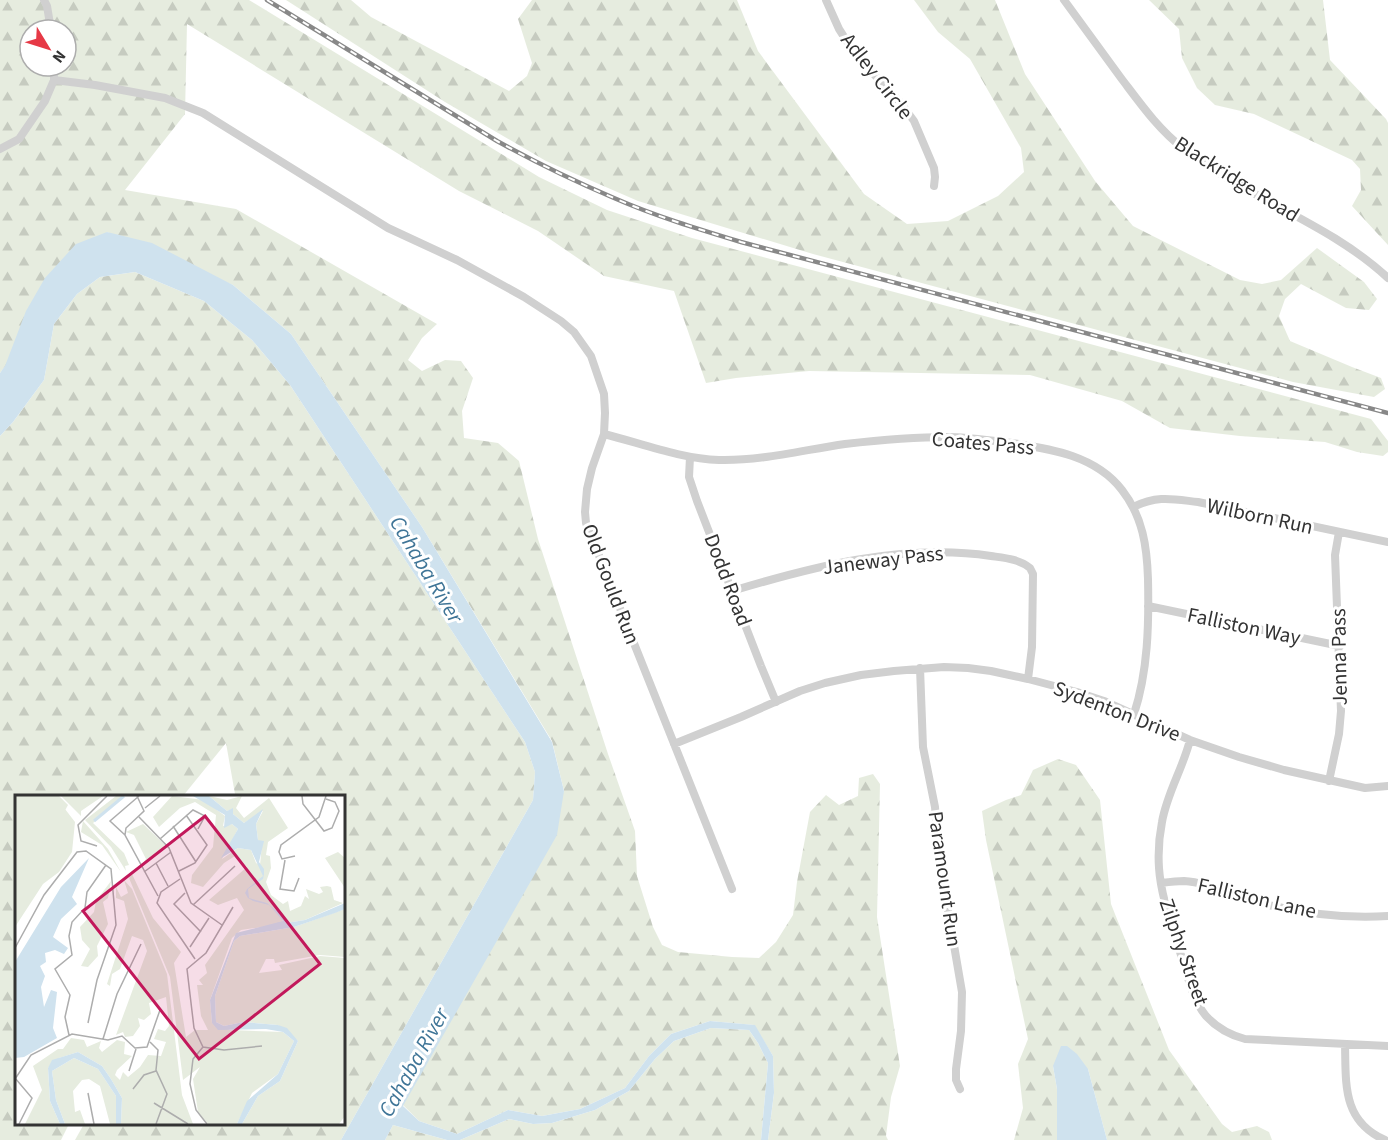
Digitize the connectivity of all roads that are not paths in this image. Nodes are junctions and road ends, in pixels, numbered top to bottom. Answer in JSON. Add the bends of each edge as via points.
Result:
{"nodes":[{"id":1,"x":44,"y":0,"type":"edge"},
{"id":2,"x":826,"y":0,"type":"edge"},
{"id":3,"x":1064,"y":0,"type":"edge"},
{"id":4,"x":49,"y":18,"type":"edge"},
{"id":5,"x":54,"y":80,"type":"joint"},
{"id":6,"x":0,"y":149,"type":"edge"},
{"id":7,"x":934,"y":186,"type":"dead end"},
{"id":8,"x":1388,"y":278,"type":"edge"},
{"id":9,"x":604,"y":434,"type":"junction"},
{"id":10,"x":690,"y":457,"type":"junction"},
{"id":11,"x":1133,"y":507,"type":"junction"},
{"id":12,"x":1339,"y":532,"type":"junction"},
{"id":13,"x":1388,"y":542,"type":"edge"},
{"id":14,"x":732,"y":591,"type":"junction"},
{"id":15,"x":1148,"y":606,"type":"junction"},
{"id":16,"x":1340,"y":646,"type":"junction"},
{"id":17,"x":920,"y":668,"type":"junction"},
{"id":18,"x":1028,"y":679,"type":"junction"},
{"id":19,"x":776,"y":702,"type":"junction"},
{"id":20,"x":1134,"y":714,"type":"junction"},
{"id":21,"x":1190,"y":740,"type":"junction"},
{"id":22,"x":674,"y":744,"type":"junction"},
{"id":23,"x":1329,"y":781,"type":"junction"},
{"id":24,"x":1388,"y":786,"type":"edge"},
{"id":25,"x":1161,"y":884,"type":"junction"},
{"id":26,"x":732,"y":889,"type":"dead end"},
{"id":27,"x":1388,"y":916,"type":"edge"},
{"id":28,"x":1344,"y":1044,"type":"junction"},
{"id":29,"x":1388,"y":1046,"type":"edge"},
{"id":30,"x":960,"y":1089,"type":"dead end"},
{"id":31,"x":1385,"y":1140,"type":"edge"}],
"edges":[{"from":1,"to":4,"type":"street"},
{"from":2,"to":7,"type":"street","name":"Adley Circle","via":[[855,54],[914,121],[934,168]]},
{"from":3,"to":8,"type":"street","name":"Blackridge Road","via":[[1147,113],[1175,142],[1242,187],[1340,241]]},
{"from":5,"to":6,"type":"street","via":[[45,101],[18,139]]},
{"from":5,"to":9,"type":"street","name":"Old Gould Run","via":[[165,98],[203,113],[388,228],[524,297],[574,332],[591,356],[604,394]]},
{"from":9,"to":10,"type":"street","name":"Coates Pass"},
{"from":9,"to":22,"type":"street","name":"Old Gould Run","via":[[587,489],[586,523]]},
{"from":10,"to":11,"type":"street","name":"Coates Pass","via":[[753,459],[882,440],[975,438],[1037,447],[1077,458],[1112,479]]},
{"from":10,"to":14,"type":"street","name":"Dodd Road","via":[[689,477]]},
{"from":11,"to":12,"type":"street","name":"Wilborn Run","via":[[1158,498],[1198,502]]},
{"from":11,"to":15,"type":"street","name":"Coates Pass","via":[[1146,547]]},
{"from":12,"to":13,"type":"street","name":"Wilborn Run"},
{"from":12,"to":16,"type":"street","name":"Jenna Pass","via":[[1335,555]]},
{"from":14,"to":18,"type":"street","name":"Janeway Pass","via":[[811,569],[896,555],[951,552],[1015,560],[1033,574]]},
{"from":14,"to":19,"type":"street","name":"Dodd Road"},
{"from":15,"to":16,"type":"street","name":"Falliston Way"},
{"from":15,"to":20,"type":"street","name":"Coates Pass","via":[[1143,684]]},
{"from":16,"to":23,"type":"street","name":"Jenna Pass","via":[[1341,711]]},
{"from":17,"to":18,"type":"street","name":"Sydenton Drive","via":[[968,668]]},
{"from":17,"to":19,"type":"street","name":"Sydenton Drive","via":[[825,683]]},
{"from":17,"to":30,"type":"street","name":"Paramount Run","via":[[923,747],[962,992],[956,1069]]},
{"from":18,"to":20,"type":"street","name":"Sydenton Drive","via":[[1077,692]]},
{"from":19,"to":22,"type":"street","name":"Sydenton Drive"},
{"from":20,"to":21,"type":"street","name":"Sydenton Drive"},
{"from":21,"to":23,"type":"street","name":"Sydenton Drive"},
{"from":21,"to":25,"type":"street","name":"Zilphy Street","via":[[1162,822]]},
{"from":22,"to":26,"type":"street","name":"Old Gould Run"},
{"from":23,"to":24,"type":"street","name":"Sydenton Drive","via":[[1365,788]]},
{"from":25,"to":27,"type":"street","name":"Falliston Lane","via":[[1197,883],[1249,900],[1306,912]]},
{"from":25,"to":28,"type":"street","name":"Zilphy Street","via":[[1200,1008],[1213,1023],[1245,1039]]},
{"from":28,"to":29,"type":"street","name":"Zilphy Street"},
{"from":28,"to":31,"type":"street","via":[[1349,1105],[1362,1125]]}]}
